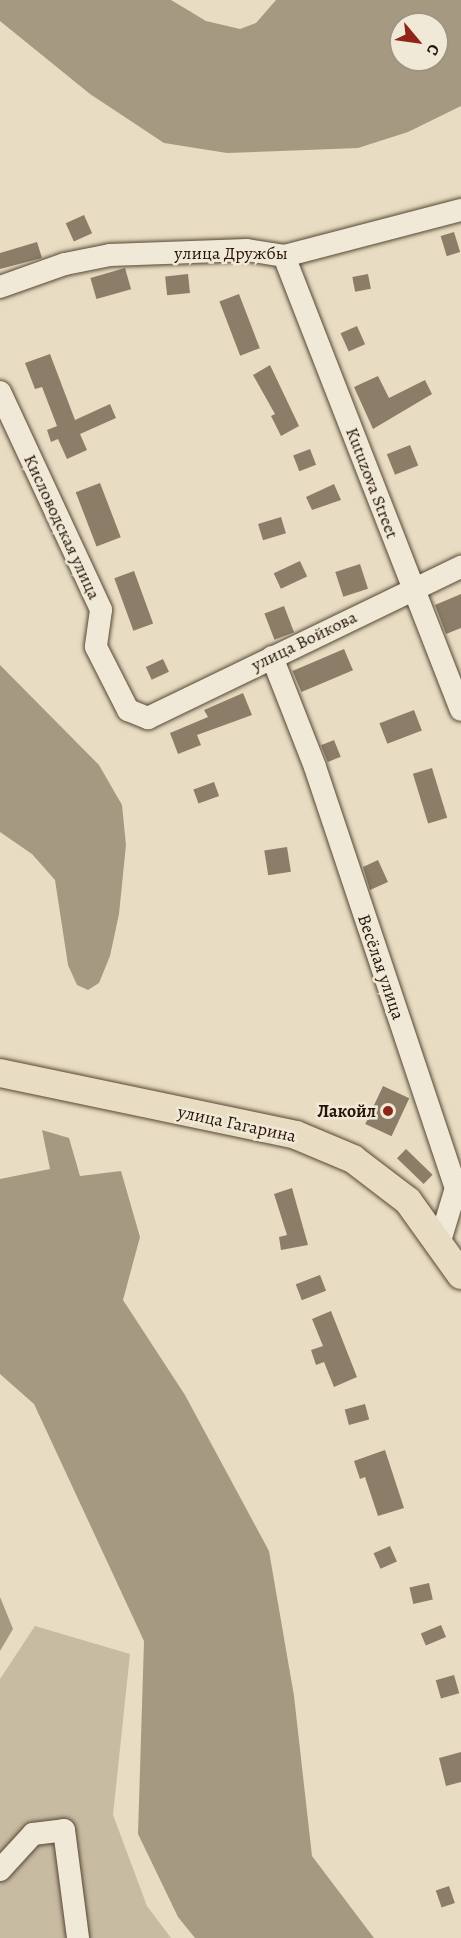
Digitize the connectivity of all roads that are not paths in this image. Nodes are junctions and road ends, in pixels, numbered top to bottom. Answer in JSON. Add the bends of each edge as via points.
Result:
{"nodes":[{"id":1,"x":461,"y":210,"type":"edge"},
{"id":2,"x":284,"y":256,"type":"junction"},
{"id":3,"x":0,"y":287,"type":"edge"},
{"id":4,"x":0,"y":392,"type":"edge"},
{"id":5,"x":461,"y":567,"type":"edge"},
{"id":6,"x":411,"y":588,"type":"junction"},
{"id":7,"x":272,"y":657,"type":"junction"},
{"id":8,"x":461,"y":710,"type":"edge"},
{"id":9,"x":148,"y":718,"type":"joint"},
{"id":10,"x":9,"y":1074,"type":"edge"},
{"id":11,"x":459,"y":1187,"type":"edge"},
{"id":12,"x":440,"y":1241,"type":"junction"},
{"id":13,"x":461,"y":1275,"type":"edge"},
{"id":14,"x":0,"y":1870,"type":"edge"},
{"id":15,"x":78,"y":1938,"type":"edge"}],
"edges":[{"from":1,"to":2,"type":"street","name":"улица Дружбы"},
{"from":2,"to":3,"type":"street","name":"улица Дружбы","via":[[247,250],[110,255],[65,264]]},
{"from":2,"to":6,"type":"street","name":"Kutuzova Street"},
{"from":4,"to":9,"type":"street","name":"Кисловодская улица","via":[[101,610],[96,647],[128,710]]},
{"from":5,"to":6,"type":"street","name":"улица Войкова"},
{"from":6,"to":7,"type":"street","name":"улица Войкова"},
{"from":6,"to":8,"type":"street","name":"Kutuzova Street"},
{"from":7,"to":9,"type":"street","name":"улица Войкова"},
{"from":7,"to":11,"type":"street","name":"Весёлая улица","via":[[315,767]]},
{"from":10,"to":12,"type":"main road","name":"улица Гагарина","via":[[296,1135],[352,1159],[408,1201]]},
{"from":11,"to":12,"type":"street","name":"Весёлая улица"},
{"from":12,"to":13,"type":"main road"},
{"from":14,"to":15,"type":"street","via":[[33,1834],[64,1830]]}]}
